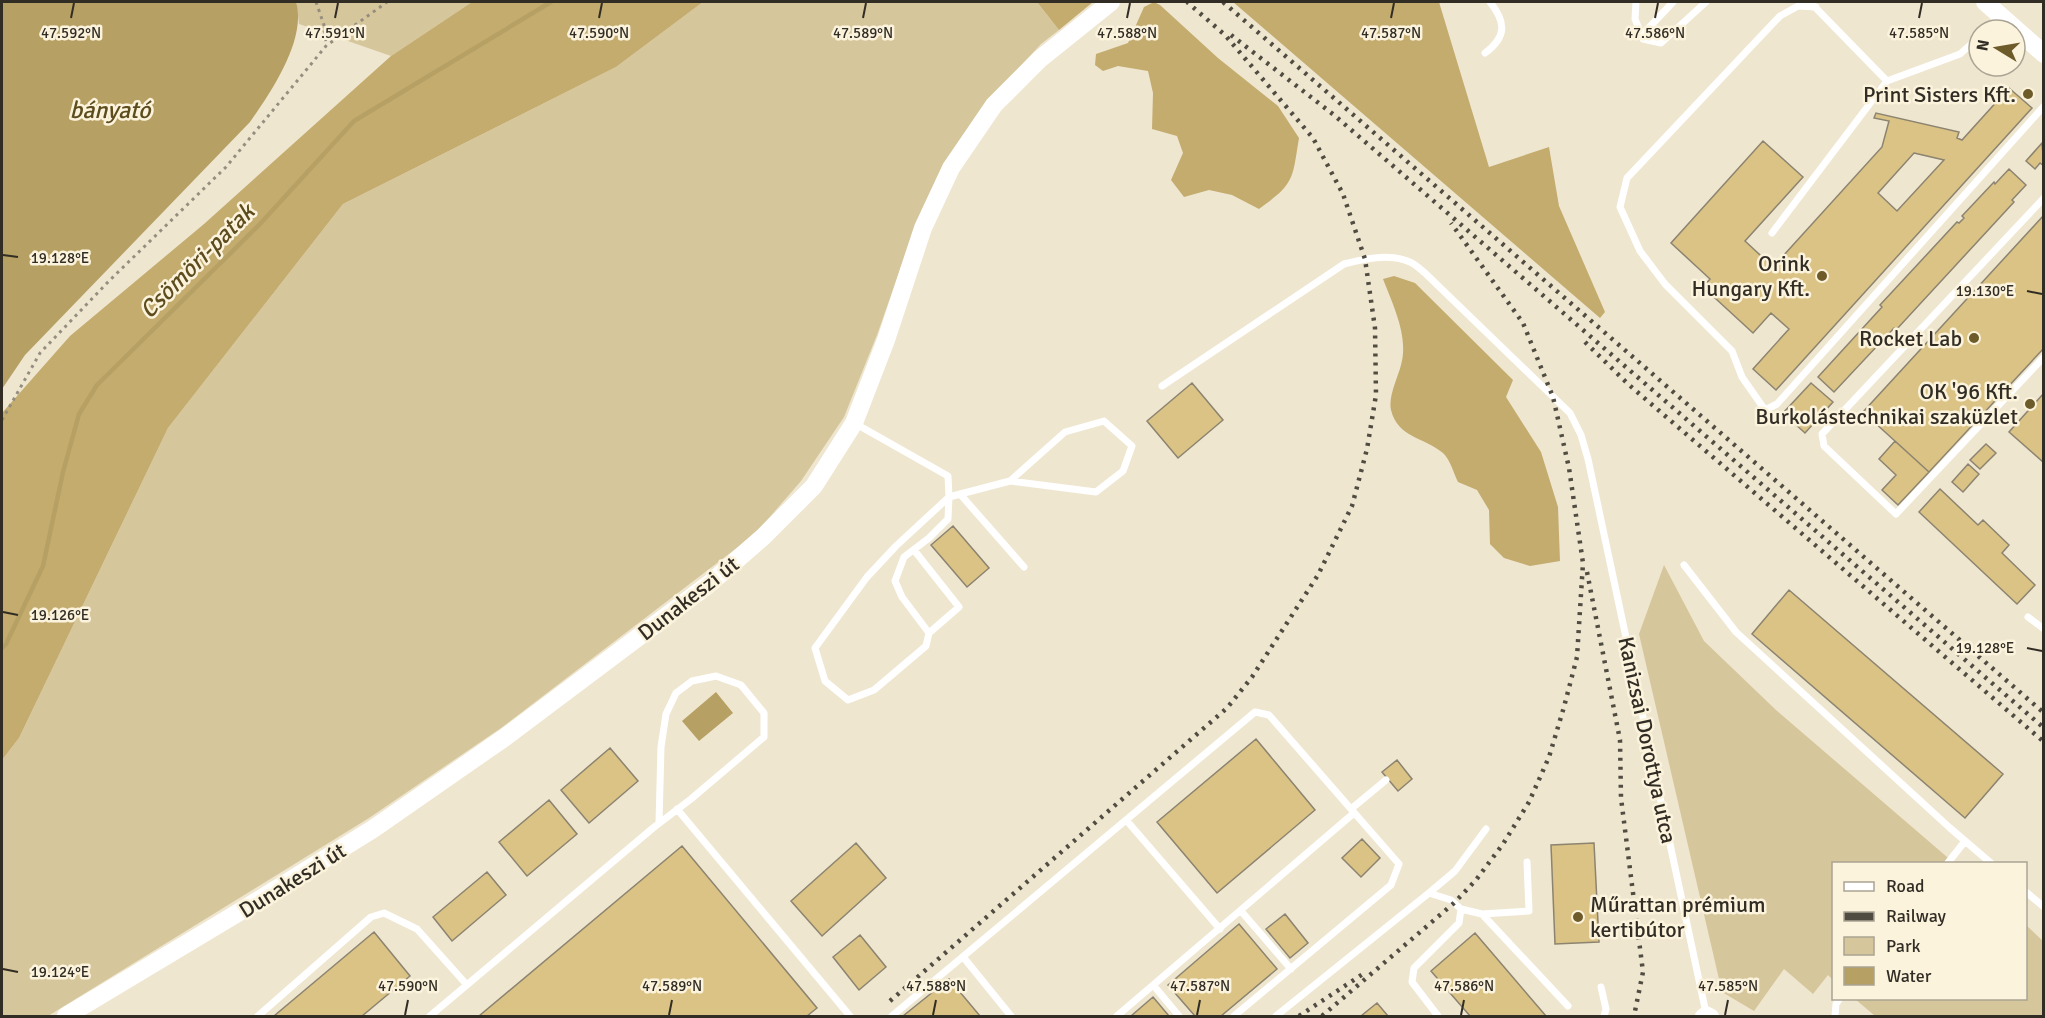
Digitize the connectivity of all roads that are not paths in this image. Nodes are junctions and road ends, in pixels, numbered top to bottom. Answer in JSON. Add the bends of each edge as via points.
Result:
{"nodes":[{"id":1,"x":1111,"y":2,"type":"edge"},
{"id":2,"x":1490,"y":2,"type":"edge"},
{"id":3,"x":1636,"y":2,"type":"edge"},
{"id":4,"x":1673,"y":2,"type":"edge"},
{"id":5,"x":1706,"y":2,"type":"edge"},
{"id":6,"x":1984,"y":2,"type":"edge"},
{"id":7,"x":1813,"y":4,"type":"edge"},
{"id":8,"x":2001,"y":16,"type":"joint"},
{"id":9,"x":1642,"y":35,"type":"junction"},
{"id":10,"x":1967,"y":48,"type":"edge"},
{"id":11,"x":1485,"y":53,"type":"dead end"},
{"id":12,"x":2043,"y":54,"type":"edge"},
{"id":13,"x":1887,"y":81,"type":"junction"},
{"id":14,"x":2043,"y":106,"type":"edge"},
{"id":15,"x":2043,"y":198,"type":"edge"},
{"id":16,"x":1772,"y":233,"type":"dead end"},
{"id":17,"x":2043,"y":357,"type":"edge"},
{"id":18,"x":1162,"y":386,"type":"dead end"},
{"id":19,"x":854,"y":423,"type":"junction"},
{"id":20,"x":1010,"y":481,"type":"junction"},
{"id":21,"x":960,"y":494,"type":"junction"},
{"id":22,"x":949,"y":496,"type":"junction"},
{"id":23,"x":914,"y":550,"type":"junction"},
{"id":24,"x":1684,"y":565,"type":"dead end"},
{"id":25,"x":1024,"y":567,"type":"dead end"},
{"id":26,"x":2028,"y":617,"type":"dead end"},
{"id":27,"x":2043,"y":629,"type":"edge"},
{"id":28,"x":929,"y":633,"type":"junction"},
{"id":29,"x":1386,"y":780,"type":"dead end"},
{"id":30,"x":677,"y":810,"type":"junction"},
{"id":31,"x":1353,"y":811,"type":"junction"},
{"id":32,"x":1127,"y":821,"type":"junction"},
{"id":33,"x":659,"y":823,"type":"junction"},
{"id":34,"x":1486,"y":829,"type":"dead end"},
{"id":35,"x":1965,"y":841,"type":"junction"},
{"id":36,"x":1527,"y":862,"type":"dead end"},
{"id":37,"x":1949,"y":862,"type":"edge"},
{"id":38,"x":1990,"y":862,"type":"edge"},
{"id":39,"x":1429,"y":893,"type":"junction"},
{"id":40,"x":2027,"y":894,"type":"edge"},
{"id":41,"x":2043,"y":907,"type":"edge"},
{"id":42,"x":1461,"y":909,"type":"junction"},
{"id":43,"x":1241,"y":911,"type":"junction"},
{"id":44,"x":1482,"y":914,"type":"junction"},
{"id":45,"x":1220,"y":929,"type":"junction"},
{"id":46,"x":964,"y":958,"type":"junction"},
{"id":47,"x":1291,"y":969,"type":"junction"},
{"id":48,"x":467,"y":985,"type":"junction"},
{"id":49,"x":1154,"y":986,"type":"junction"},
{"id":50,"x":1600,"y":987,"type":"dead end"},
{"id":51,"x":1839,"y":1000,"type":"edge"},
{"id":52,"x":1568,"y":1006,"type":"dead end"},
{"id":53,"x":1707,"y":1015,"type":"edge"},
{"id":54,"x":66,"y":1017,"type":"edge"},
{"id":55,"x":258,"y":1017,"type":"edge"},
{"id":56,"x":430,"y":1017,"type":"edge"},
{"id":57,"x":850,"y":1017,"type":"edge"},
{"id":58,"x":892,"y":1017,"type":"edge"},
{"id":59,"x":1011,"y":1017,"type":"edge"},
{"id":60,"x":1117,"y":1017,"type":"edge"},
{"id":61,"x":1179,"y":1017,"type":"edge"},
{"id":62,"x":1234,"y":1017,"type":"edge"},
{"id":63,"x":1276,"y":1017,"type":"edge"},
{"id":64,"x":1438,"y":1017,"type":"edge"},
{"id":65,"x":1604,"y":1017,"type":"edge"},
{"id":66,"x":1835,"y":1017,"type":"edge"}],
"edges":[{"from":1,"to":19,"type":"street","name":"Dunakeszi út","via":[[1040,59],[994,105],[951,168],[923,228]]},
{"from":2,"to":11,"type":"lane","via":[[1501,18],[1502,33],[1497,45]]},
{"from":3,"to":9,"type":"lane","via":[[1635,19]]},
{"from":4,"to":9,"type":"lane"},
{"from":5,"to":9,"type":"lane","via":[[1662,44],[1643,39]]},
{"from":6,"to":8,"type":"street"},
{"from":7,"to":13,"type":"lane"},
{"from":7,"to":14,"type":"lane","via":[[1780,15],[1627,178],[1620,207],[1640,251],[1665,284],[1732,351],[1742,377],[1765,410],[1777,404]]},
{"from":8,"to":12,"type":"street"},
{"from":10,"to":13,"type":"lane","via":[[1960,54]]},
{"from":13,"to":16,"type":"lane"},
{"from":15,"to":17,"type":"lane","via":[[1822,434],[1824,446],[1896,514]]},
{"from":18,"to":53,"type":"lane","name":"Kanizsai Dorottya utca","via":[[1344,264],[1376,258],[1410,262],[1425,273],[1570,413],[1587,459]]},
{"from":19,"to":22,"type":"lane","via":[[948,476]]},
{"from":19,"to":54,"type":"street","name":"Dunakeszi út","via":[[814,486],[764,537],[644,633],[504,738],[373,829]]},
{"from":20,"to":20,"type":"lane","via":[[1065,432],[1104,421],[1132,446],[1123,471],[1096,492]]},
{"from":20,"to":21,"type":"lane"},
{"from":21,"to":22,"type":"lane"},
{"from":21,"to":25,"type":"lane"},
{"from":22,"to":23,"type":"lane","via":[[948,519]]},
{"from":22,"to":28,"type":"lane","via":[[867,577],[816,648],[825,681],[848,700],[874,690],[926,646]]},
{"from":23,"to":28,"type":"lane","via":[[904,557],[895,580],[902,597]]},
{"from":23,"to":28,"type":"lane","via":[[959,607]]},
{"from":24,"to":35,"type":"lane","via":[[1736,632]]},
{"from":26,"to":27,"type":"lane"},
{"from":29,"to":31,"type":"lane"},
{"from":30,"to":33,"type":"lane"},
{"from":30,"to":33,"type":"lane","via":[[764,737],[764,713],[741,685],[716,676],[692,681],[676,693],[666,714],[661,747]]},
{"from":30,"to":57,"type":"lane"},
{"from":31,"to":32,"type":"lane","via":[[1269,716],[1255,712]]},
{"from":31,"to":43,"type":"lane"},
{"from":31,"to":47,"type":"lane","via":[[1399,864],[1390,885]]},
{"from":32,"to":45,"type":"lane"},
{"from":32,"to":46,"type":"lane"},
{"from":33,"to":48,"type":"lane"},
{"from":34,"to":39,"type":"lane","via":[[1455,871]]},
{"from":35,"to":37,"type":"lane"},
{"from":35,"to":38,"type":"lane"},
{"from":36,"to":44,"type":"lane","via":[[1529,911]]},
{"from":39,"to":42,"type":"lane","via":[[1451,900]]},
{"from":39,"to":63,"type":"lane"},
{"from":40,"to":41,"type":"lane"},
{"from":42,"to":44,"type":"lane"},
{"from":42,"to":64,"type":"lane","via":[[1459,923],[1414,968],[1412,982]]},
{"from":43,"to":45,"type":"lane"},
{"from":43,"to":47,"type":"lane"},
{"from":44,"to":52,"type":"lane"},
{"from":45,"to":49,"type":"lane"},
{"from":46,"to":58,"type":"lane"},
{"from":46,"to":59,"type":"lane"},
{"from":47,"to":62,"type":"lane"},
{"from":48,"to":55,"type":"lane","via":[[417,929],[384,913],[371,917]]},
{"from":48,"to":56,"type":"lane"},
{"from":49,"to":60,"type":"lane"},
{"from":49,"to":61,"type":"lane"},
{"from":50,"to":65,"type":"lane","via":[[1606,1009]]},
{"from":51,"to":66,"type":"lane"}]}
